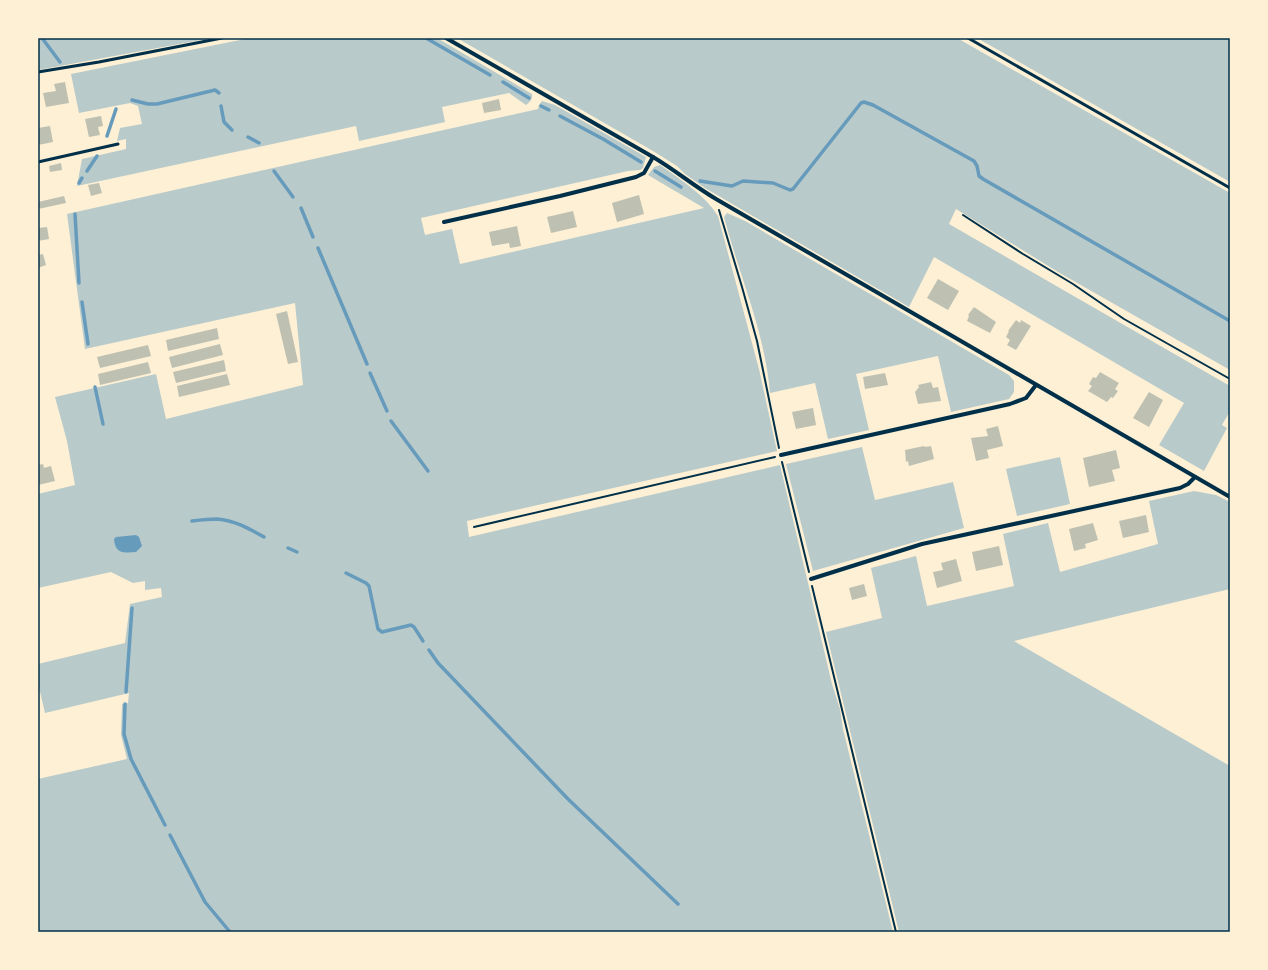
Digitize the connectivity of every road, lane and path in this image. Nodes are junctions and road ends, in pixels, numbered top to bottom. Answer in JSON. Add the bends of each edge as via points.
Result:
{"nodes":[{"id":1,"x":222,"y":38,"type":"edge"},
{"id":2,"x":446,"y":38,"type":"edge"},
{"id":3,"x":968,"y":38,"type":"edge"},
{"id":4,"x":38,"y":72,"type":"edge"},
{"id":5,"x":118,"y":144,"type":"dead end"},
{"id":6,"x":653,"y":157,"type":"junction"},
{"id":7,"x":38,"y":162,"type":"edge"},
{"id":8,"x":1230,"y":188,"type":"edge"},
{"id":9,"x":716,"y":199,"type":"junction"},
{"id":10,"x":963,"y":215,"type":"dead end"},
{"id":11,"x":444,"y":222,"type":"dead end"},
{"id":12,"x":1230,"y":379,"type":"edge"},
{"id":13,"x":1036,"y":385,"type":"junction"},
{"id":14,"x":781,"y":455,"type":"junction"},
{"id":15,"x":1195,"y":477,"type":"junction"},
{"id":16,"x":1230,"y":497,"type":"edge"},
{"id":17,"x":474,"y":527,"type":"dead end"},
{"id":18,"x":811,"y":579,"type":"junction"},
{"id":19,"x":896,"y":932,"type":"edge"}],
"edges":[{"from":1,"to":4,"type":"lane"},
{"from":2,"to":6,"type":"street"},
{"from":3,"to":8,"type":"lane"},
{"from":5,"to":7,"type":"lane"},
{"from":6,"to":9,"type":"street"},
{"from":6,"to":11,"type":"street","via":[[644,173],[636,177]]},
{"from":9,"to":13,"type":"street"},
{"from":9,"to":14,"type":"path","via":[[757,341]]},
{"from":10,"to":12,"type":"path","via":[[1124,319]]},
{"from":13,"to":14,"type":"street","via":[[1026,398],[1010,404]]},
{"from":13,"to":15,"type":"street"},
{"from":14,"to":17,"type":"path"},
{"from":14,"to":18,"type":"path"},
{"from":15,"to":16,"type":"street"},
{"from":15,"to":18,"type":"street","via":[[1180,488],[922,544]]},
{"from":18,"to":19,"type":"path"}]}
